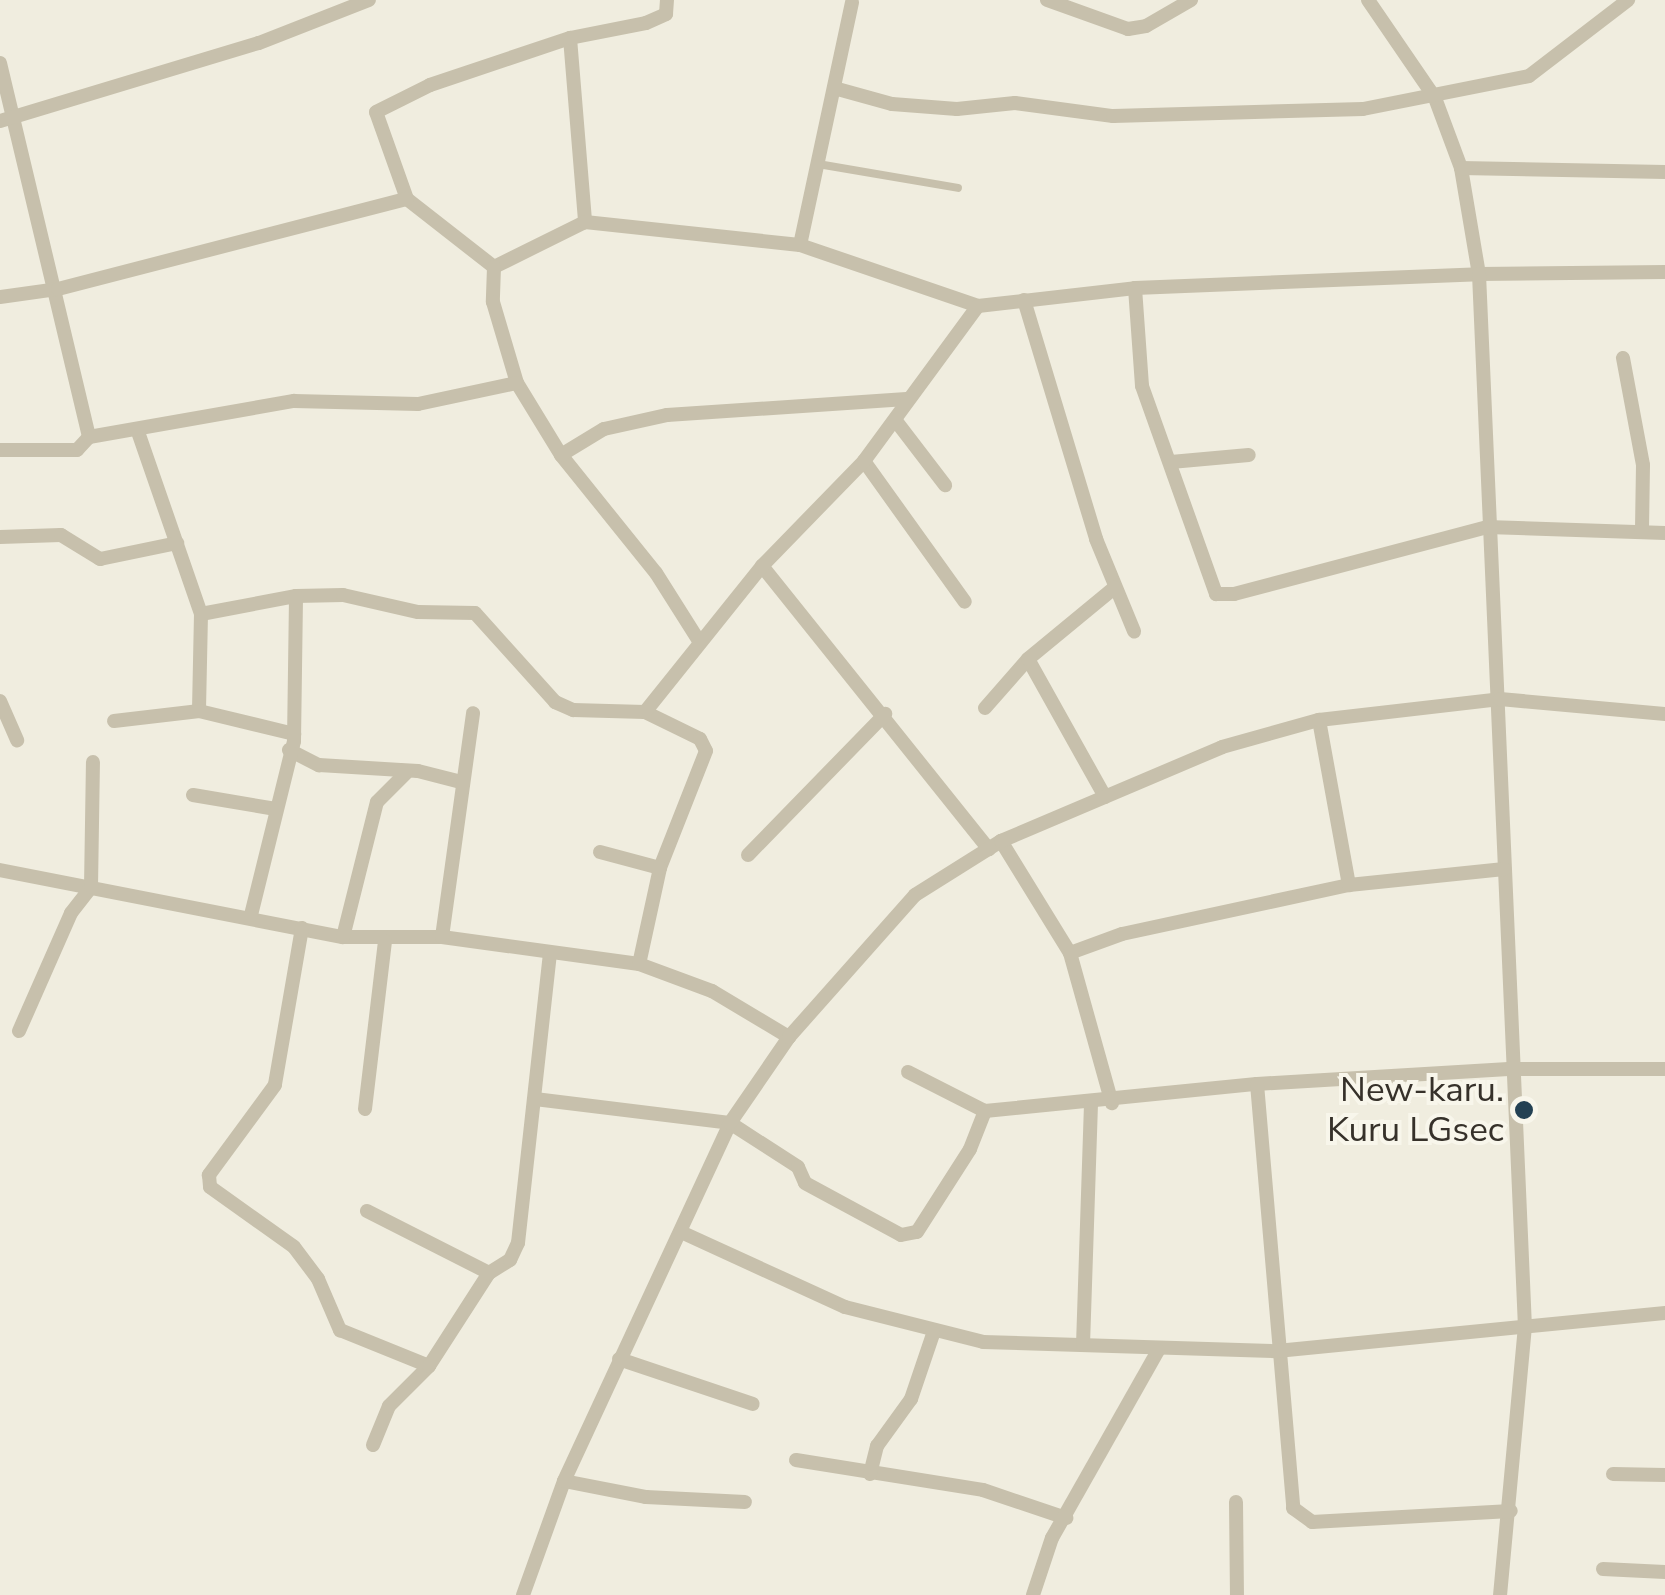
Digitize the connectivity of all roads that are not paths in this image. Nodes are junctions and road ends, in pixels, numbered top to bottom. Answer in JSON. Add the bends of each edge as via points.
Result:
{"nodes":[{"id":1,"x":368,"y":0,"type":"edge"},
{"id":2,"x":667,"y":0,"type":"edge"},
{"id":3,"x":1047,"y":0,"type":"edge"},
{"id":4,"x":1191,"y":0,"type":"edge"},
{"id":5,"x":1368,"y":0,"type":"edge"},
{"id":6,"x":1628,"y":0,"type":"edge"},
{"id":7,"x":852,"y":3,"type":"dead end"},
{"id":8,"x":570,"y":38,"type":"junction"},
{"id":9,"x":0,"y":63,"type":"edge"},
{"id":10,"x":834,"y":88,"type":"junction"},
{"id":11,"x":1435,"y":98,"type":"junction"},
{"id":12,"x":7,"y":120,"type":"edge"},
{"id":13,"x":818,"y":164,"type":"junction"},
{"id":14,"x":1461,"y":168,"type":"junction"},
{"id":15,"x":1665,"y":172,"type":"edge"},
{"id":16,"x":958,"y":188,"type":"dead end"},
{"id":17,"x":407,"y":199,"type":"junction"},
{"id":18,"x":585,"y":222,"type":"junction"},
{"id":19,"x":800,"y":245,"type":"junction"},
{"id":20,"x":494,"y":267,"type":"junction"},
{"id":21,"x":1665,"y":272,"type":"edge"},
{"id":22,"x":1478,"y":274,"type":"junction"},
{"id":23,"x":58,"y":288,"type":"junction"},
{"id":24,"x":1135,"y":288,"type":"junction"},
{"id":25,"x":0,"y":298,"type":"edge"},
{"id":26,"x":1024,"y":300,"type":"junction"},
{"id":27,"x":978,"y":306,"type":"junction"},
{"id":28,"x":1623,"y":358,"type":"dead end"},
{"id":29,"x":517,"y":383,"type":"junction"},
{"id":30,"x":906,"y":399,"type":"junction"},
{"id":31,"x":896,"y":421,"type":"junction"},
{"id":32,"x":137,"y":428,"type":"junction"},
{"id":33,"x":89,"y":438,"type":"junction"},
{"id":34,"x":0,"y":450,"type":"edge"},
{"id":35,"x":561,"y":455,"type":"junction"},
{"id":36,"x":1250,"y":455,"type":"dead end"},
{"id":37,"x":864,"y":460,"type":"junction"},
{"id":38,"x":1171,"y":462,"type":"junction"},
{"id":39,"x":945,"y":485,"type":"dead end"},
{"id":40,"x":1487,"y":527,"type":"junction"},
{"id":41,"x":1642,"y":531,"type":"junction"},
{"id":42,"x":1665,"y":532,"type":"edge"},
{"id":43,"x":0,"y":537,"type":"edge"},
{"id":44,"x":176,"y":543,"type":"junction"},
{"id":45,"x":762,"y":566,"type":"junction"},
{"id":46,"x":1114,"y":588,"type":"junction"},
{"id":47,"x":296,"y":596,"type":"junction"},
{"id":48,"x":965,"y":602,"type":"dead end"},
{"id":49,"x":201,"y":614,"type":"junction"},
{"id":50,"x":1134,"y":631,"type":"dead end"},
{"id":51,"x":699,"y":641,"type":"junction"},
{"id":52,"x":1028,"y":658,"type":"junction"},
{"id":53,"x":1500,"y":699,"type":"junction"},
{"id":54,"x":0,"y":701,"type":"edge"},
{"id":55,"x":986,"y":708,"type":"dead end"},
{"id":56,"x":198,"y":711,"type":"junction"},
{"id":57,"x":645,"y":712,"type":"junction"},
{"id":58,"x":473,"y":714,"type":"dead end"},
{"id":59,"x":885,"y":714,"type":"junction"},
{"id":60,"x":1665,"y":714,"type":"edge"},
{"id":61,"x":114,"y":720,"type":"dead end"},
{"id":62,"x":1319,"y":720,"type":"junction"},
{"id":63,"x":294,"y":734,"type":"junction"},
{"id":64,"x":17,"y":740,"type":"dead end"},
{"id":65,"x":289,"y":750,"type":"junction"},
{"id":66,"x":93,"y":762,"type":"dead end"},
{"id":67,"x":382,"y":771,"type":"junction"},
{"id":68,"x":406,"y":773,"type":"junction"},
{"id":69,"x":461,"y":782,"type":"junction"},
{"id":70,"x":386,"y":789,"type":"junction"},
{"id":71,"x":193,"y":796,"type":"dead end"},
{"id":72,"x":1105,"y":797,"type":"junction"},
{"id":73,"x":276,"y":808,"type":"junction"},
{"id":74,"x":995,"y":845,"type":"junction"},
{"id":75,"x":600,"y":852,"type":"dead end"},
{"id":76,"x":748,"y":855,"type":"dead end"},
{"id":77,"x":660,"y":868,"type":"junction"},
{"id":78,"x":1504,"y":869,"type":"junction"},
{"id":79,"x":0,"y":870,"type":"edge"},
{"id":80,"x":1349,"y":885,"type":"junction"},
{"id":81,"x":91,"y":886,"type":"junction"},
{"id":82,"x":251,"y":915,"type":"junction"},
{"id":83,"x":302,"y":928,"type":"junction"},
{"id":84,"x":343,"y":936,"type":"junction"},
{"id":85,"x":442,"y":937,"type":"junction"},
{"id":86,"x":385,"y":941,"type":"junction"},
{"id":87,"x":550,"y":953,"type":"junction"},
{"id":88,"x":1070,"y":953,"type":"junction"},
{"id":89,"x":639,"y":964,"type":"junction"},
{"id":90,"x":18,"y":1030,"type":"dead end"},
{"id":91,"x":789,"y":1037,"type":"junction"},
{"id":92,"x":1509,"y":1069,"type":"junction"},
{"id":93,"x":1665,"y":1069,"type":"edge"},
{"id":94,"x":908,"y":1072,"type":"dead end"},
{"id":95,"x":1257,"y":1084,"type":"junction"},
{"id":96,"x":535,"y":1098,"type":"junction"},
{"id":97,"x":1112,"y":1102,"type":"junction"},
{"id":98,"x":1091,"y":1104,"type":"junction"},
{"id":99,"x":365,"y":1109,"type":"dead end"},
{"id":100,"x":984,"y":1111,"type":"junction"},
{"id":101,"x":730,"y":1124,"type":"junction"},
{"id":102,"x":367,"y":1212,"type":"dead end"},
{"id":103,"x":681,"y":1232,"type":"junction"},
{"id":104,"x":489,"y":1273,"type":"junction"},
{"id":105,"x":1665,"y":1313,"type":"edge"},
{"id":106,"x":1525,"y":1326,"type":"junction"},
{"id":107,"x":932,"y":1334,"type":"junction"},
{"id":108,"x":1083,"y":1345,"type":"junction"},
{"id":109,"x":1158,"y":1350,"type":"junction"},
{"id":110,"x":1277,"y":1351,"type":"junction"},
{"id":111,"x":618,"y":1359,"type":"junction"},
{"id":112,"x":429,"y":1366,"type":"junction"},
{"id":113,"x":753,"y":1404,"type":"dead end"},
{"id":114,"x":373,"y":1445,"type":"dead end"},
{"id":115,"x":796,"y":1460,"type":"dead end"},
{"id":116,"x":870,"y":1474,"type":"junction"},
{"id":117,"x":1614,"y":1474,"type":"dead end"},
{"id":118,"x":1665,"y":1475,"type":"edge"},
{"id":119,"x":564,"y":1480,"type":"junction"},
{"id":120,"x":744,"y":1502,"type":"dead end"},
{"id":121,"x":1236,"y":1502,"type":"dead end"},
{"id":122,"x":1511,"y":1511,"type":"junction"},
{"id":123,"x":1066,"y":1518,"type":"junction"},
{"id":124,"x":1603,"y":1568,"type":"dead end"},
{"id":125,"x":1665,"y":1572,"type":"edge"},
{"id":126,"x":523,"y":1595,"type":"edge"},
{"id":127,"x":1033,"y":1595,"type":"edge"},
{"id":128,"x":1238,"y":1595,"type":"edge"},
{"id":129,"x":1500,"y":1595,"type":"edge"}],
"edges":[{"from":1,"to":12,"type":"street","via":[[258,42]]},
{"from":2,"to":8,"type":"street","via":[[666,14],[646,23]]},
{"from":3,"to":4,"type":"street","via":[[1128,28],[1146,26]]},
{"from":5,"to":11,"type":"street"},
{"from":6,"to":11,"type":"street","via":[[1529,76]]},
{"from":7,"to":10,"type":"street"},
{"from":8,"to":17,"type":"street","via":[[430,85],[376,112]]},
{"from":8,"to":18,"type":"street"},
{"from":9,"to":12,"type":"street"},
{"from":10,"to":11,"type":"street","via":[[892,104],[1015,104],[1112,116],[1363,109]]},
{"from":10,"to":13,"type":"street"},
{"from":11,"to":14,"type":"street"},
{"from":12,"to":23,"type":"street"},
{"from":13,"to":16,"type":"lane"},
{"from":13,"to":19,"type":"street"},
{"from":14,"to":15,"type":"street"},
{"from":14,"to":22,"type":"street"},
{"from":17,"to":20,"type":"street"},
{"from":17,"to":23,"type":"street"},
{"from":18,"to":19,"type":"street"},
{"from":18,"to":20,"type":"street"},
{"from":19,"to":27,"type":"street"},
{"from":20,"to":29,"type":"street","via":[[493,302]]},
{"from":21,"to":22,"type":"street"},
{"from":22,"to":24,"type":"street"},
{"from":22,"to":40,"type":"street"},
{"from":23,"to":25,"type":"street"},
{"from":23,"to":33,"type":"street"},
{"from":24,"to":26,"type":"street"},
{"from":24,"to":38,"type":"street","via":[[1142,386]]},
{"from":26,"to":27,"type":"street"},
{"from":26,"to":46,"type":"street"},
{"from":27,"to":30,"type":"street"},
{"from":28,"to":41,"type":"street","via":[[1643,464]]},
{"from":29,"to":32,"type":"street","via":[[418,404],[294,400]]},
{"from":29,"to":35,"type":"street"},
{"from":30,"to":31,"type":"street"},
{"from":30,"to":35,"type":"street","via":[[667,415],[604,429]]},
{"from":31,"to":37,"type":"street"},
{"from":31,"to":39,"type":"street"},
{"from":32,"to":33,"type":"street"},
{"from":32,"to":44,"type":"street"},
{"from":33,"to":34,"type":"street","via":[[77,450]]},
{"from":35,"to":51,"type":"street","via":[[656,574]]},
{"from":36,"to":38,"type":"street"},
{"from":37,"to":45,"type":"street"},
{"from":37,"to":48,"type":"street"},
{"from":38,"to":40,"type":"street","via":[[1216,594]]},
{"from":40,"to":41,"type":"street"},
{"from":40,"to":53,"type":"street"},
{"from":41,"to":42,"type":"street"},
{"from":43,"to":44,"type":"street","via":[[62,536],[107,559]]},
{"from":44,"to":49,"type":"street"},
{"from":45,"to":51,"type":"street"},
{"from":45,"to":59,"type":"street"},
{"from":46,"to":50,"type":"street"},
{"from":46,"to":52,"type":"street"},
{"from":47,"to":49,"type":"street"},
{"from":47,"to":57,"type":"street","via":[[343,595],[418,612],[475,613],[555,702],[573,710]]},
{"from":47,"to":63,"type":"street"},
{"from":49,"to":56,"type":"street"},
{"from":51,"to":57,"type":"street"},
{"from":52,"to":55,"type":"street"},
{"from":52,"to":72,"type":"street"},
{"from":53,"to":60,"type":"street"},
{"from":53,"to":62,"type":"street"},
{"from":53,"to":78,"type":"street"},
{"from":54,"to":64,"type":"street"},
{"from":56,"to":61,"type":"street"},
{"from":56,"to":63,"type":"street"},
{"from":57,"to":77,"type":"street","via":[[705,745]]},
{"from":58,"to":69,"type":"street"},
{"from":59,"to":74,"type":"street"},
{"from":59,"to":76,"type":"street"},
{"from":62,"to":72,"type":"street","via":[[1222,747]]},
{"from":62,"to":80,"type":"street"},
{"from":63,"to":65,"type":"street"},
{"from":65,"to":67,"type":"street","via":[[319,765]]},
{"from":65,"to":73,"type":"street"},
{"from":66,"to":81,"type":"street"},
{"from":67,"to":68,"type":"street"},
{"from":67,"to":70,"type":"street"},
{"from":68,"to":69,"type":"street"},
{"from":68,"to":70,"type":"street"},
{"from":69,"to":85,"type":"street"},
{"from":70,"to":84,"type":"street","via":[[356,871]]},
{"from":71,"to":73,"type":"street"},
{"from":72,"to":74,"type":"street"},
{"from":73,"to":82,"type":"street"},
{"from":74,"to":88,"type":"street"},
{"from":74,"to":91,"type":"street","via":[[915,896]]},
{"from":75,"to":77,"type":"street"},
{"from":77,"to":89,"type":"street"},
{"from":78,"to":80,"type":"street"},
{"from":78,"to":92,"type":"street"},
{"from":79,"to":81,"type":"street"},
{"from":80,"to":88,"type":"street","via":[[1122,934]]},
{"from":81,"to":82,"type":"street"},
{"from":81,"to":90,"type":"street","via":[[72,912]]},
{"from":82,"to":83,"type":"street"},
{"from":83,"to":84,"type":"street"},
{"from":83,"to":112,"type":"street","via":[[275,1086],[209,1175],[210,1186],[294,1248],[318,1279],[340,1330]]},
{"from":84,"to":86,"type":"street"},
{"from":85,"to":86,"type":"street"},
{"from":85,"to":87,"type":"street"},
{"from":86,"to":99,"type":"street"},
{"from":87,"to":89,"type":"street"},
{"from":87,"to":96,"type":"street"},
{"from":88,"to":97,"type":"street"},
{"from":89,"to":91,"type":"street","via":[[712,991]]},
{"from":91,"to":101,"type":"street"},
{"from":92,"to":93,"type":"street"},
{"from":92,"to":95,"type":"street"},
{"from":92,"to":106,"type":"street"},
{"from":94,"to":100,"type":"street"},
{"from":95,"to":97,"type":"street"},
{"from":95,"to":110,"type":"street"},
{"from":96,"to":101,"type":"street"},
{"from":96,"to":104,"type":"street","via":[[518,1243],[510,1260]]},
{"from":97,"to":98,"type":"street"},
{"from":98,"to":100,"type":"street"},
{"from":98,"to":108,"type":"street"},
{"from":100,"to":101,"type":"street","via":[[970,1149],[909,1235],[834,1201],[805,1183],[798,1167]]},
{"from":101,"to":103,"type":"street"},
{"from":102,"to":104,"type":"street"},
{"from":103,"to":107,"type":"street","via":[[846,1307]]},
{"from":103,"to":111,"type":"street"},
{"from":104,"to":112,"type":"street"},
{"from":105,"to":106,"type":"street"},
{"from":106,"to":110,"type":"street"},
{"from":106,"to":122,"type":"street","via":[[1515,1380]]},
{"from":107,"to":108,"type":"street"},
{"from":107,"to":116,"type":"street","via":[[911,1398],[877,1446]]},
{"from":108,"to":109,"type":"street"},
{"from":109,"to":110,"type":"street"},
{"from":109,"to":123,"type":"street"},
{"from":110,"to":122,"type":"street","via":[[1293,1508],[1300,1518]]},
{"from":111,"to":113,"type":"street"},
{"from":111,"to":119,"type":"street"},
{"from":112,"to":114,"type":"street","via":[[388,1406]]},
{"from":115,"to":116,"type":"street"},
{"from":116,"to":123,"type":"street","via":[[983,1490]]},
{"from":117,"to":118,"type":"street"},
{"from":119,"to":120,"type":"street","via":[[646,1497]]},
{"from":119,"to":126,"type":"street"},
{"from":121,"to":128,"type":"street"},
{"from":122,"to":129,"type":"street"},
{"from":123,"to":127,"type":"street"},
{"from":124,"to":125,"type":"street"}]}
